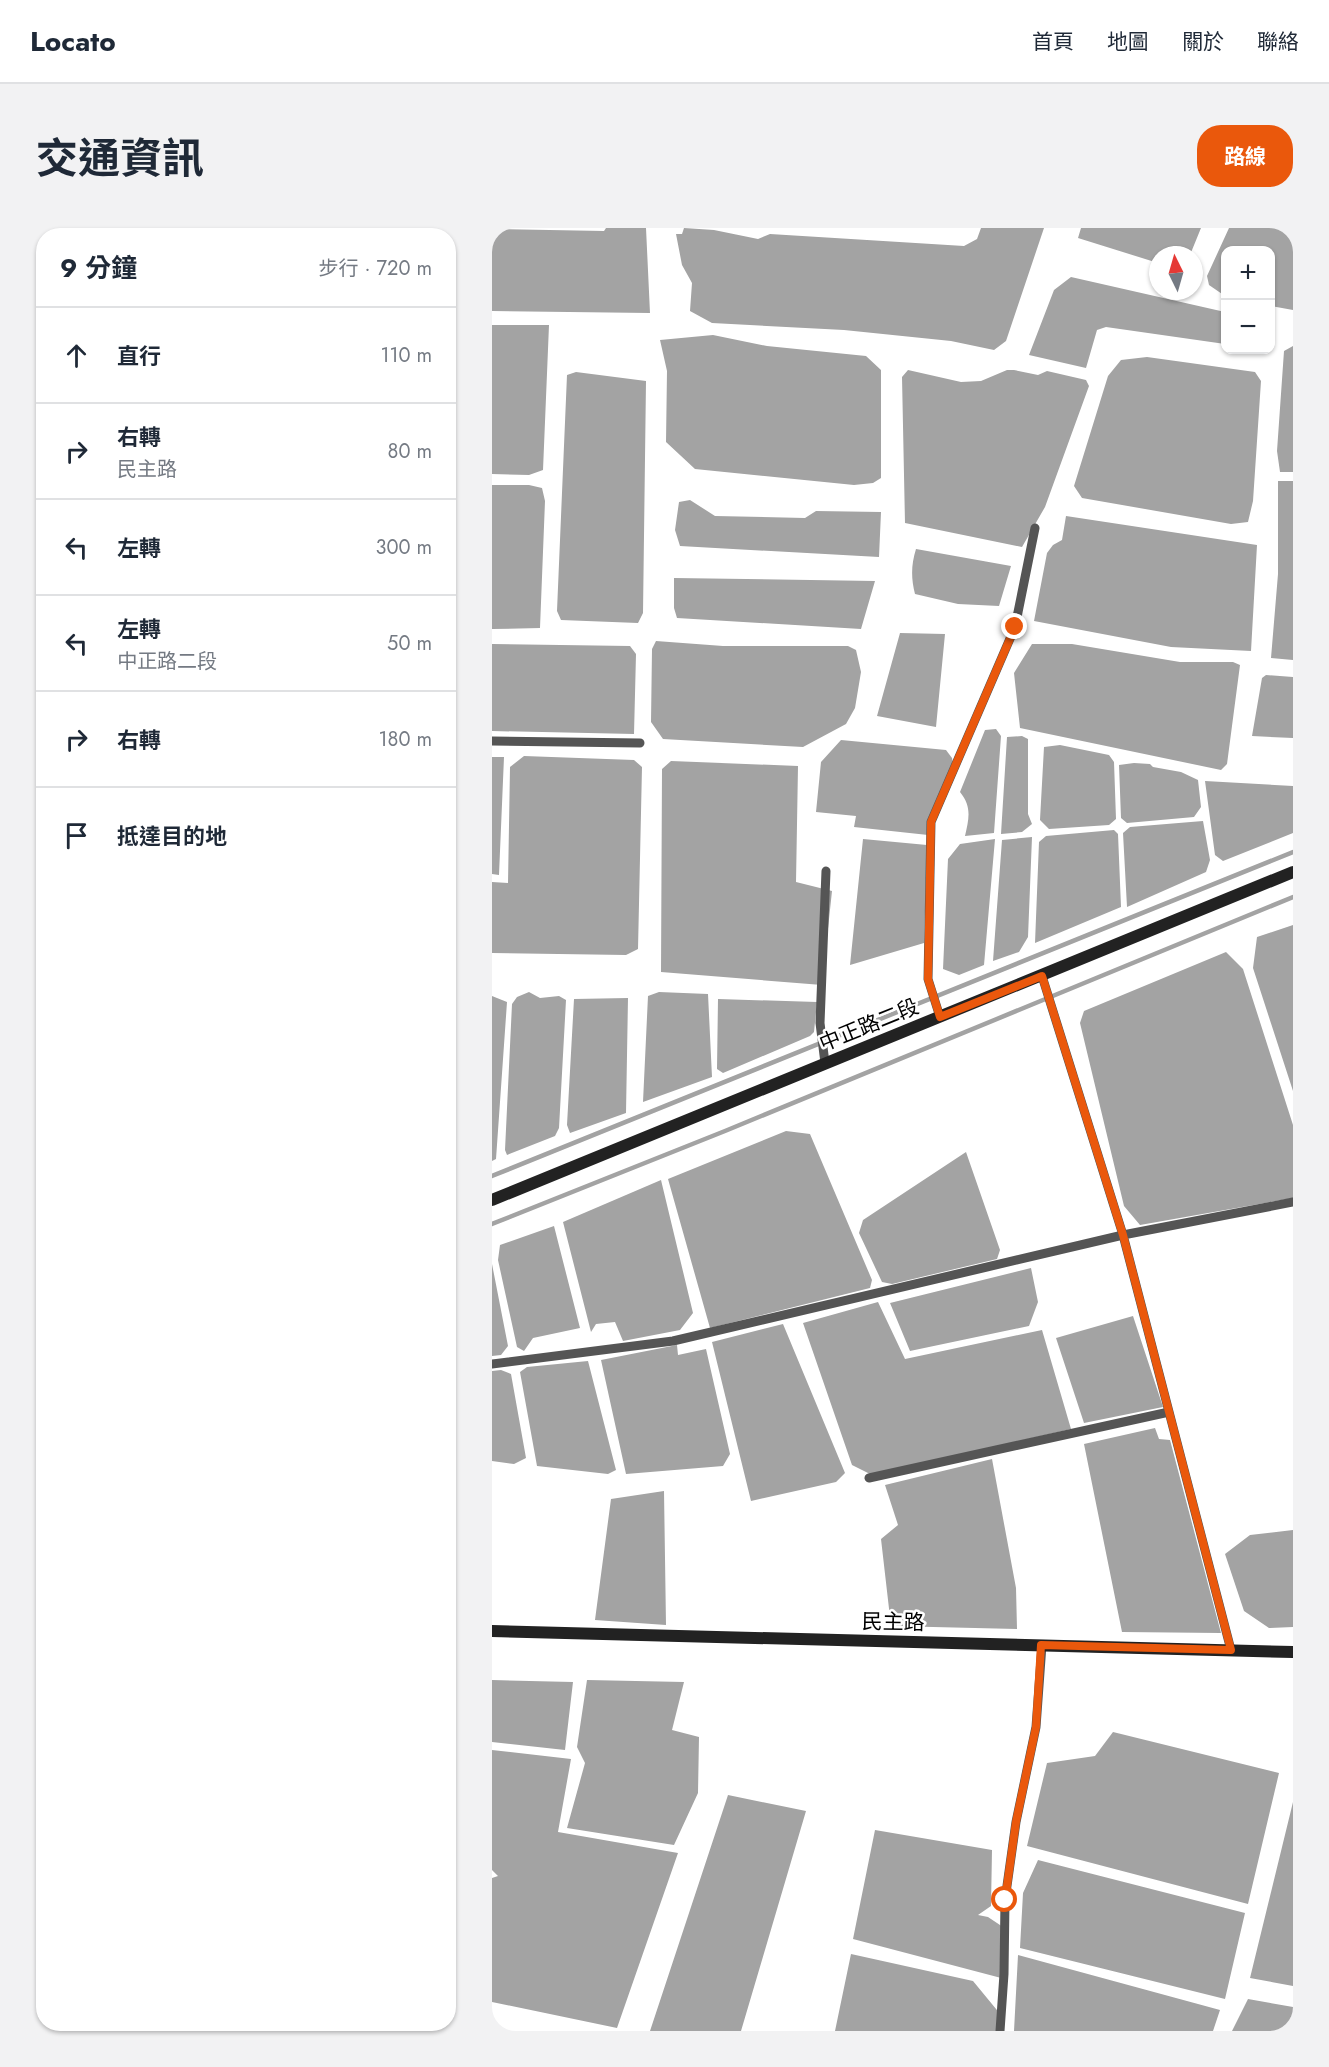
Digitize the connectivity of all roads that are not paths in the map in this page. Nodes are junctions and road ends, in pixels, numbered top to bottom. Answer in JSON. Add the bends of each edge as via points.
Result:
{"nodes":[{"id":1,"x":1035,"y":528,"type":"dead end"},
{"id":2,"x":492,"y":741,"type":"edge"},
{"id":3,"x":640,"y":743,"type":"dead end"},
{"id":4,"x":826,"y":870,"type":"dead end"},
{"id":5,"x":1293,"y":872,"type":"edge"},
{"id":6,"x":1042,"y":976,"type":"junction"},
{"id":7,"x":940,"y":1017,"type":"junction"},
{"id":8,"x":825,"y":1063,"type":"junction"},
{"id":9,"x":492,"y":1200,"type":"edge"},
{"id":10,"x":1293,"y":1202,"type":"edge"},
{"id":11,"x":1123,"y":1235,"type":"junction"},
{"id":12,"x":492,"y":1364,"type":"edge"},
{"id":13,"x":1169,"y":1412,"type":"junction"},
{"id":14,"x":869,"y":1478,"type":"dead end"},
{"id":15,"x":492,"y":1631,"type":"edge"},
{"id":16,"x":1041,"y":1645,"type":"junction"},
{"id":17,"x":1231,"y":1650,"type":"junction"},
{"id":18,"x":1293,"y":1652,"type":"edge"},
{"id":19,"x":1000,"y":2031,"type":"edge"}],
"edges":[{"from":1,"to":7,"type":"lane","via":[[1015,627],[931,822],[928,979]]},
{"from":2,"to":3,"type":"lane"},
{"from":4,"to":8,"type":"lane","via":[[820,1023]]},
{"from":5,"to":6,"type":"main road","name":"中正路二段"},
{"from":6,"to":7,"type":"main road","name":"中正路二段"},
{"from":6,"to":11,"type":"lane"},
{"from":7,"to":8,"type":"main road","name":"中正路二段"},
{"from":8,"to":9,"type":"main road","name":"中正路二段"},
{"from":10,"to":11,"type":"lane"},
{"from":11,"to":12,"type":"lane","via":[[673,1341]]},
{"from":11,"to":13,"type":"lane"},
{"from":13,"to":14,"type":"lane"},
{"from":13,"to":17,"type":"lane"},
{"from":15,"to":16,"type":"main road","name":"民主路"},
{"from":16,"to":17,"type":"main road","name":"民主路"},
{"from":16,"to":19,"type":"lane","via":[[1036,1727],[1005,1900]]},
{"from":17,"to":18,"type":"main road","name":"民主路"}]}
